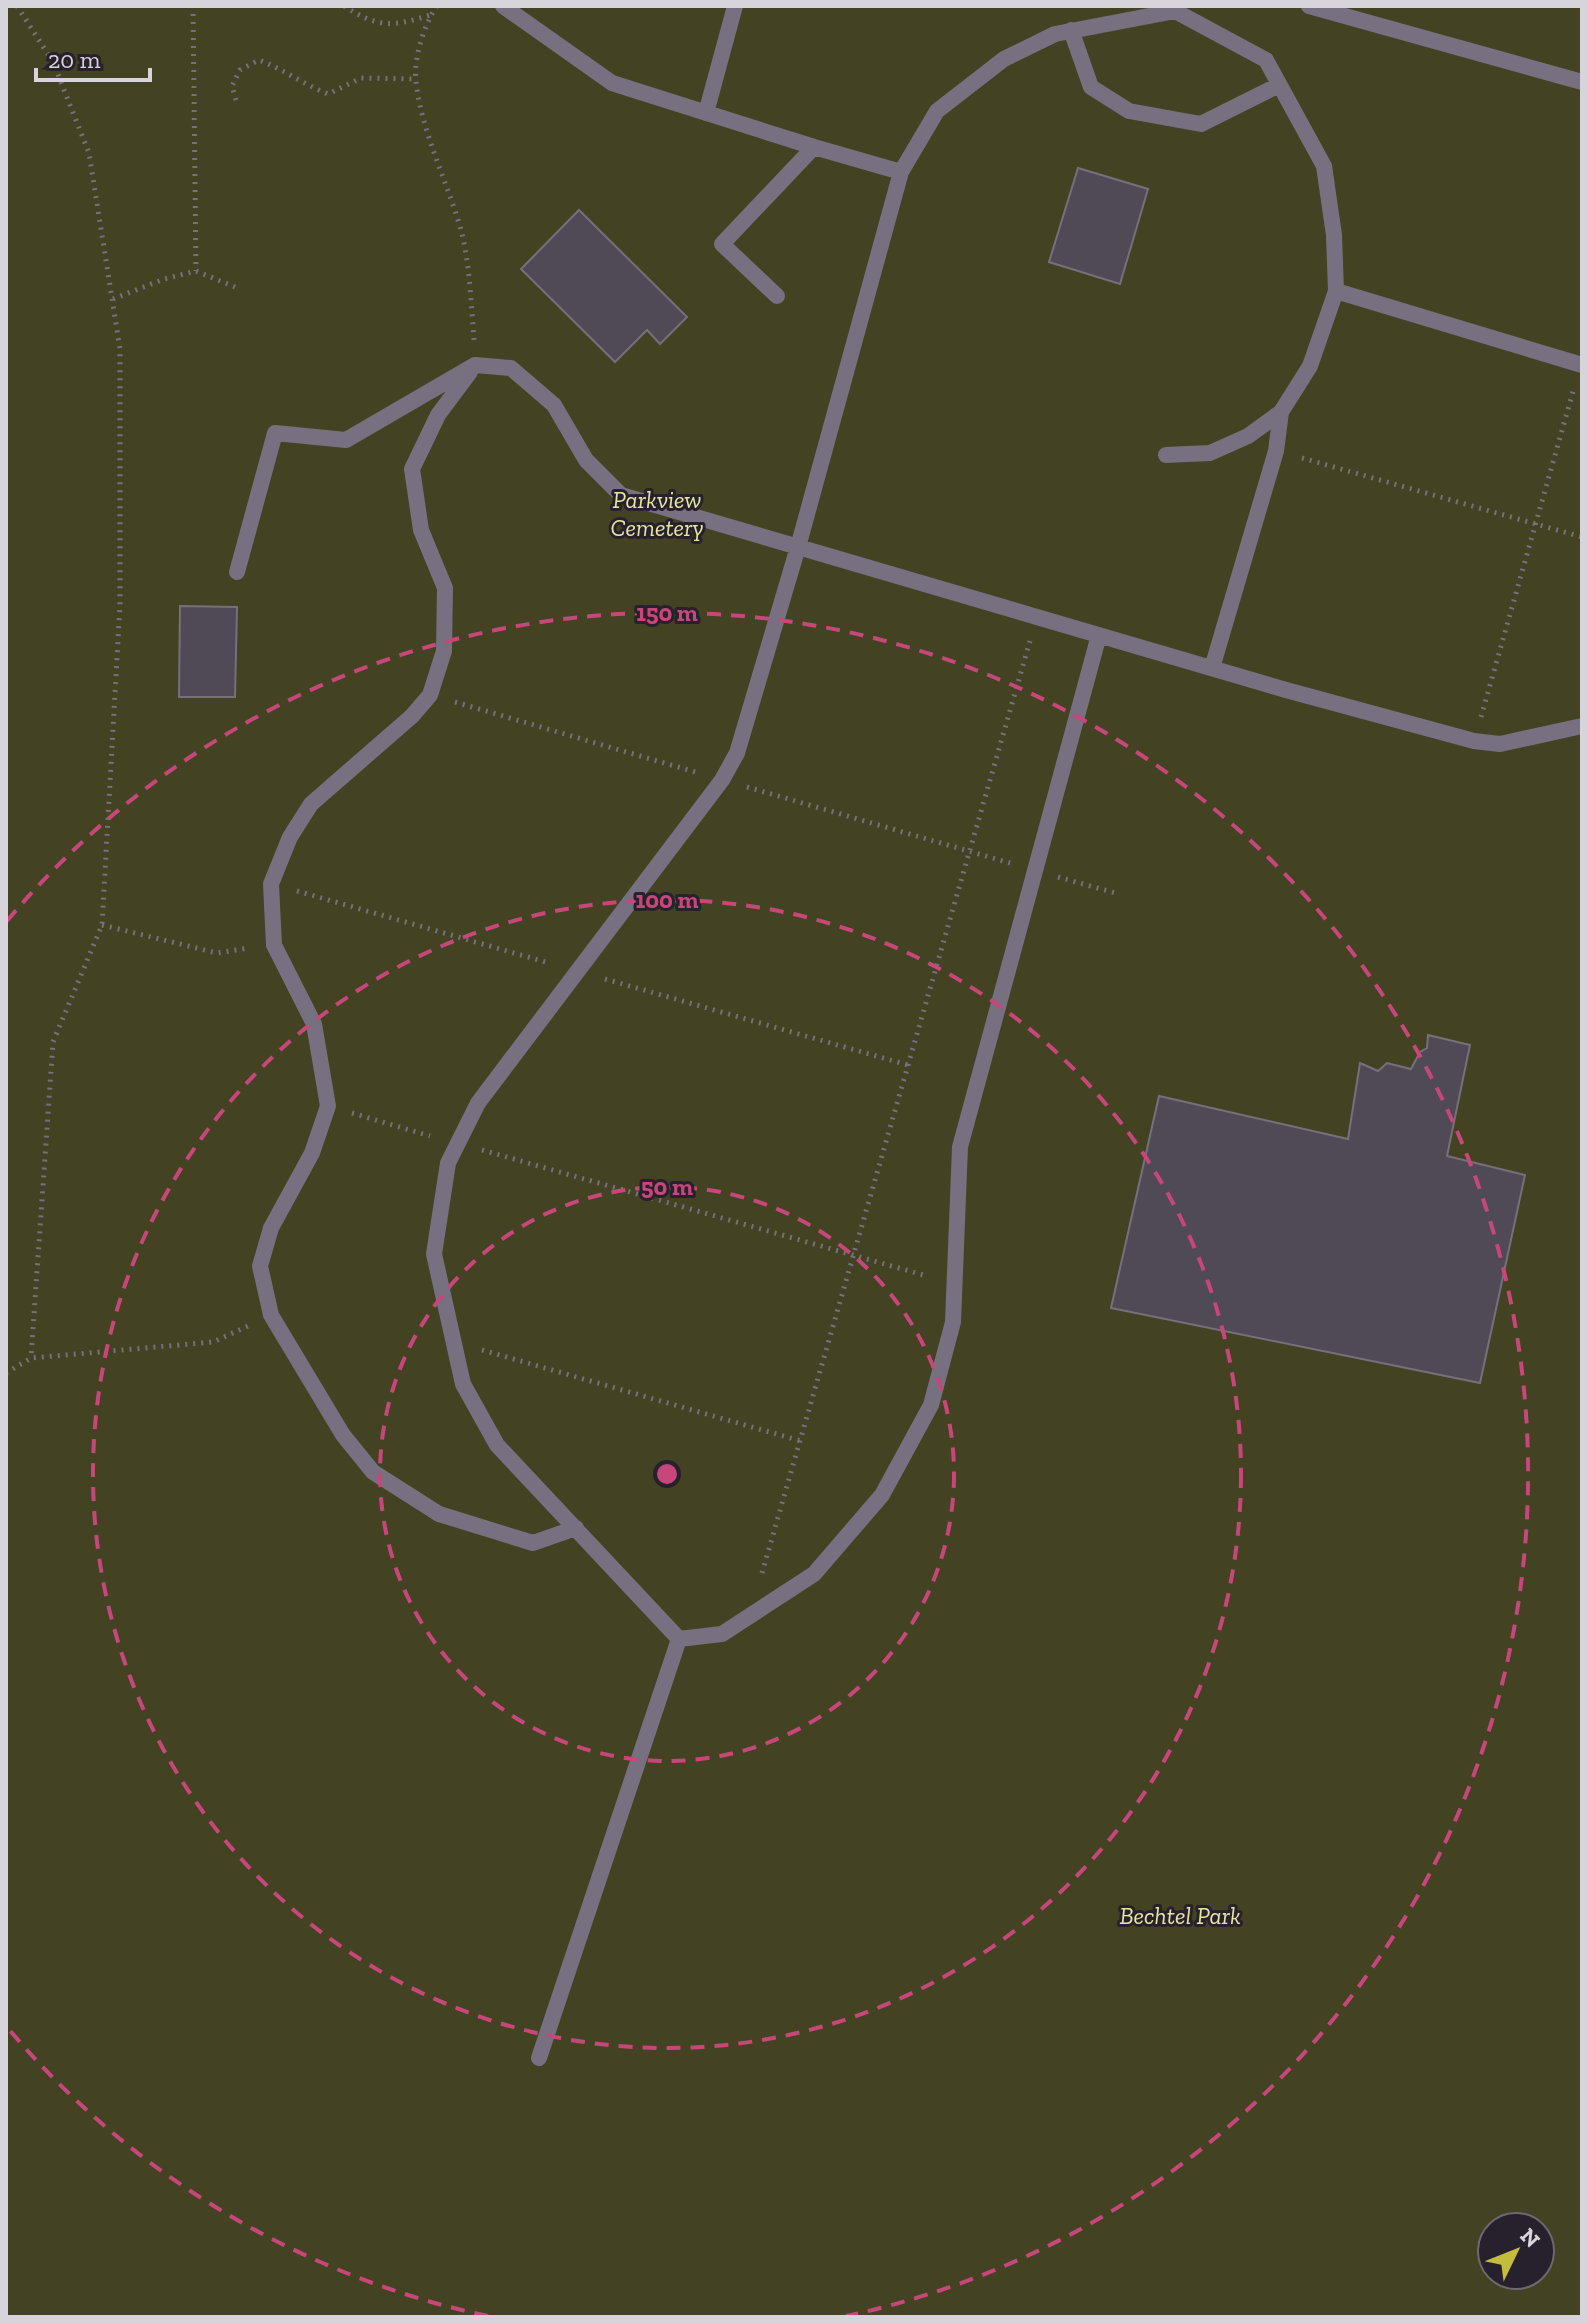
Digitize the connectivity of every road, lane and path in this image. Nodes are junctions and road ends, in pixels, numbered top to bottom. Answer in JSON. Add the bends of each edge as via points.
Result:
{"nodes":[{"id":1,"x":17,"y":6,"type":"edge"},
{"id":2,"x":193,"y":6,"type":"edge"},
{"id":3,"x":344,"y":6,"type":"edge"},
{"id":4,"x":437,"y":6,"type":"edge"},
{"id":5,"x":503,"y":6,"type":"edge"},
{"id":6,"x":735,"y":6,"type":"edge"},
{"id":7,"x":1309,"y":6,"type":"edge"},
{"id":8,"x":1176,"y":8,"type":"edge"},
{"id":9,"x":430,"y":15,"type":"junction"},
{"id":10,"x":1071,"y":30,"type":"junction"},
{"id":11,"x":415,"y":79,"type":"junction"},
{"id":12,"x":1582,"y":82,"type":"edge"},
{"id":13,"x":1279,"y":85,"type":"junction"},
{"id":14,"x":236,"y":100,"type":"dead end"},
{"id":15,"x":706,"y":113,"type":"junction"},
{"id":16,"x":814,"y":147,"type":"junction"},
{"id":17,"x":901,"y":172,"type":"junction"},
{"id":18,"x":196,"y":271,"type":"junction"},
{"id":19,"x":235,"y":287,"type":"dead end"},
{"id":20,"x":1336,"y":291,"type":"junction"},
{"id":21,"x":777,"y":296,"type":"dead end"},
{"id":22,"x":113,"y":299,"type":"junction"},
{"id":23,"x":1582,"y":363,"type":"edge"},
{"id":24,"x":475,"y":365,"type":"junction"},
{"id":25,"x":1281,"y":412,"type":"junction"},
{"id":26,"x":1276,"y":451,"type":"junction"},
{"id":27,"x":1166,"y":455,"type":"dead end"},
{"id":28,"x":1536,"y":524,"type":"junction"},
{"id":29,"x":1582,"y":537,"type":"edge"},
{"id":30,"x":798,"y":547,"type":"junction"},
{"id":31,"x":237,"y":572,"type":"dead end"},
{"id":32,"x":1037,"y":617,"type":"junction"},
{"id":33,"x":1099,"y":635,"type":"junction"},
{"id":34,"x":1212,"y":668,"type":"junction"},
{"id":35,"x":430,"y":695,"type":"junction"},
{"id":36,"x":1582,"y":726,"type":"edge"},
{"id":37,"x":1474,"y":741,"type":"junction"},
{"id":38,"x":722,"y":780,"type":"junction"},
{"id":39,"x":970,"y":851,"type":"junction"},
{"id":40,"x":1034,"y":870,"type":"junction"},
{"id":41,"x":1119,"y":894,"type":"dead end"},
{"id":42,"x":102,"y":925,"type":"junction"},
{"id":43,"x":274,"y":945,"type":"junction"},
{"id":44,"x":328,"y":1106,"type":"junction"},
{"id":45,"x":458,"y":1143,"type":"junction"},
{"id":46,"x":854,"y":1256,"type":"junction"},
{"id":47,"x":955,"y":1284,"type":"junction"},
{"id":48,"x":271,"y":1315,"type":"junction"},
{"id":49,"x":454,"y":1342,"type":"junction"},
{"id":50,"x":31,"y":1358,"type":"junction"},
{"id":51,"x":6,"y":1373,"type":"edge"},
{"id":52,"x":801,"y":1441,"type":"junction"},
{"id":53,"x":576,"y":1528,"type":"junction"},
{"id":54,"x":750,"y":1616,"type":"junction"},
{"id":55,"x":679,"y":1639,"type":"junction"},
{"id":56,"x":539,"y":2058,"type":"dead end"}],
"edges":[{"from":1,"to":22,"type":"path","via":[[53,62],[89,153]]},
{"from":2,"to":18,"type":"path"},
{"from":3,"to":9,"type":"path","via":[[366,20],[398,25]]},
{"from":4,"to":9,"type":"path"},
{"from":5,"to":15,"type":"lane","via":[[612,83]]},
{"from":6,"to":15,"type":"lane"},
{"from":7,"to":12,"type":"lane"},
{"from":8,"to":10,"type":"lane"},
{"from":8,"to":13,"type":"lane","via":[[1266,60]]},
{"from":9,"to":11,"type":"path"},
{"from":10,"to":13,"type":"lane","via":[[1091,87],[1129,111],[1201,124]]},
{"from":10,"to":17,"type":"lane","via":[[1004,59],[937,111]]},
{"from":11,"to":14,"type":"path","via":[[361,78],[328,94],[259,60],[240,70],[232,86]]},
{"from":11,"to":24,"type":"path","via":[[461,233]]},
{"from":13,"to":20,"type":"lane","via":[[1324,166]]},
{"from":15,"to":16,"type":"lane"},
{"from":16,"to":17,"type":"lane"},
{"from":16,"to":21,"type":"lane","via":[[722,244]]},
{"from":17,"to":30,"type":"lane"},
{"from":18,"to":19,"type":"path"},
{"from":18,"to":22,"type":"path"},
{"from":20,"to":23,"type":"lane"},
{"from":20,"to":25,"type":"lane","via":[[1310,366]]},
{"from":22,"to":42,"type":"path","via":[[120,349],[120,605]]},
{"from":23,"to":28,"type":"path"},
{"from":24,"to":30,"type":"lane","via":[[511,368],[554,405],[586,460],[621,495]]},
{"from":24,"to":31,"type":"lane","via":[[346,440],[275,433]]},
{"from":24,"to":35,"type":"lane","via":[[438,415],[412,469],[421,530],[445,588],[444,651]]},
{"from":25,"to":26,"type":"lane"},
{"from":25,"to":27,"type":"lane","via":[[1248,436],[1210,453]]},
{"from":26,"to":28,"type":"path"},
{"from":26,"to":34,"type":"lane"},
{"from":28,"to":29,"type":"path"},
{"from":28,"to":37,"type":"path"},
{"from":30,"to":32,"type":"lane"},
{"from":30,"to":38,"type":"lane","via":[[737,753]]},
{"from":32,"to":33,"type":"lane"},
{"from":32,"to":39,"type":"path"},
{"from":33,"to":34,"type":"lane"},
{"from":33,"to":40,"type":"lane"},
{"from":34,"to":37,"type":"lane"},
{"from":35,"to":38,"type":"path"},
{"from":35,"to":43,"type":"lane","via":[[311,804],[290,837],[271,884]]},
{"from":36,"to":37,"type":"lane","via":[[1500,744]]},
{"from":38,"to":39,"type":"path"},
{"from":38,"to":45,"type":"lane","via":[[478,1103]]},
{"from":39,"to":40,"type":"path"},
{"from":39,"to":46,"type":"path"},
{"from":40,"to":41,"type":"path"},
{"from":40,"to":47,"type":"lane","via":[[960,1147]]},
{"from":42,"to":43,"type":"path","via":[[217,953]]},
{"from":42,"to":50,"type":"path","via":[[53,1042]]},
{"from":43,"to":44,"type":"lane","via":[[314,1024]]},
{"from":44,"to":45,"type":"path"},
{"from":44,"to":48,"type":"lane","via":[[312,1153],[271,1228],[260,1266]]},
{"from":45,"to":46,"type":"path"},
{"from":45,"to":49,"type":"lane","via":[[448,1163],[434,1254]]},
{"from":46,"to":47,"type":"path"},
{"from":46,"to":52,"type":"path"},
{"from":47,"to":54,"type":"lane","via":[[953,1322],[931,1405],[882,1495],[814,1574]]},
{"from":48,"to":50,"type":"path","via":[[213,1342]]},
{"from":48,"to":53,"type":"lane","via":[[343,1435],[373,1472],[439,1514],[533,1543]]},
{"from":49,"to":52,"type":"path"},
{"from":49,"to":53,"type":"lane","via":[[463,1384],[497,1445]]},
{"from":50,"to":51,"type":"path"},
{"from":52,"to":54,"type":"path"},
{"from":53,"to":55,"type":"lane"},
{"from":54,"to":55,"type":"lane","via":[[722,1634]]},
{"from":55,"to":56,"type":"lane"}]}
